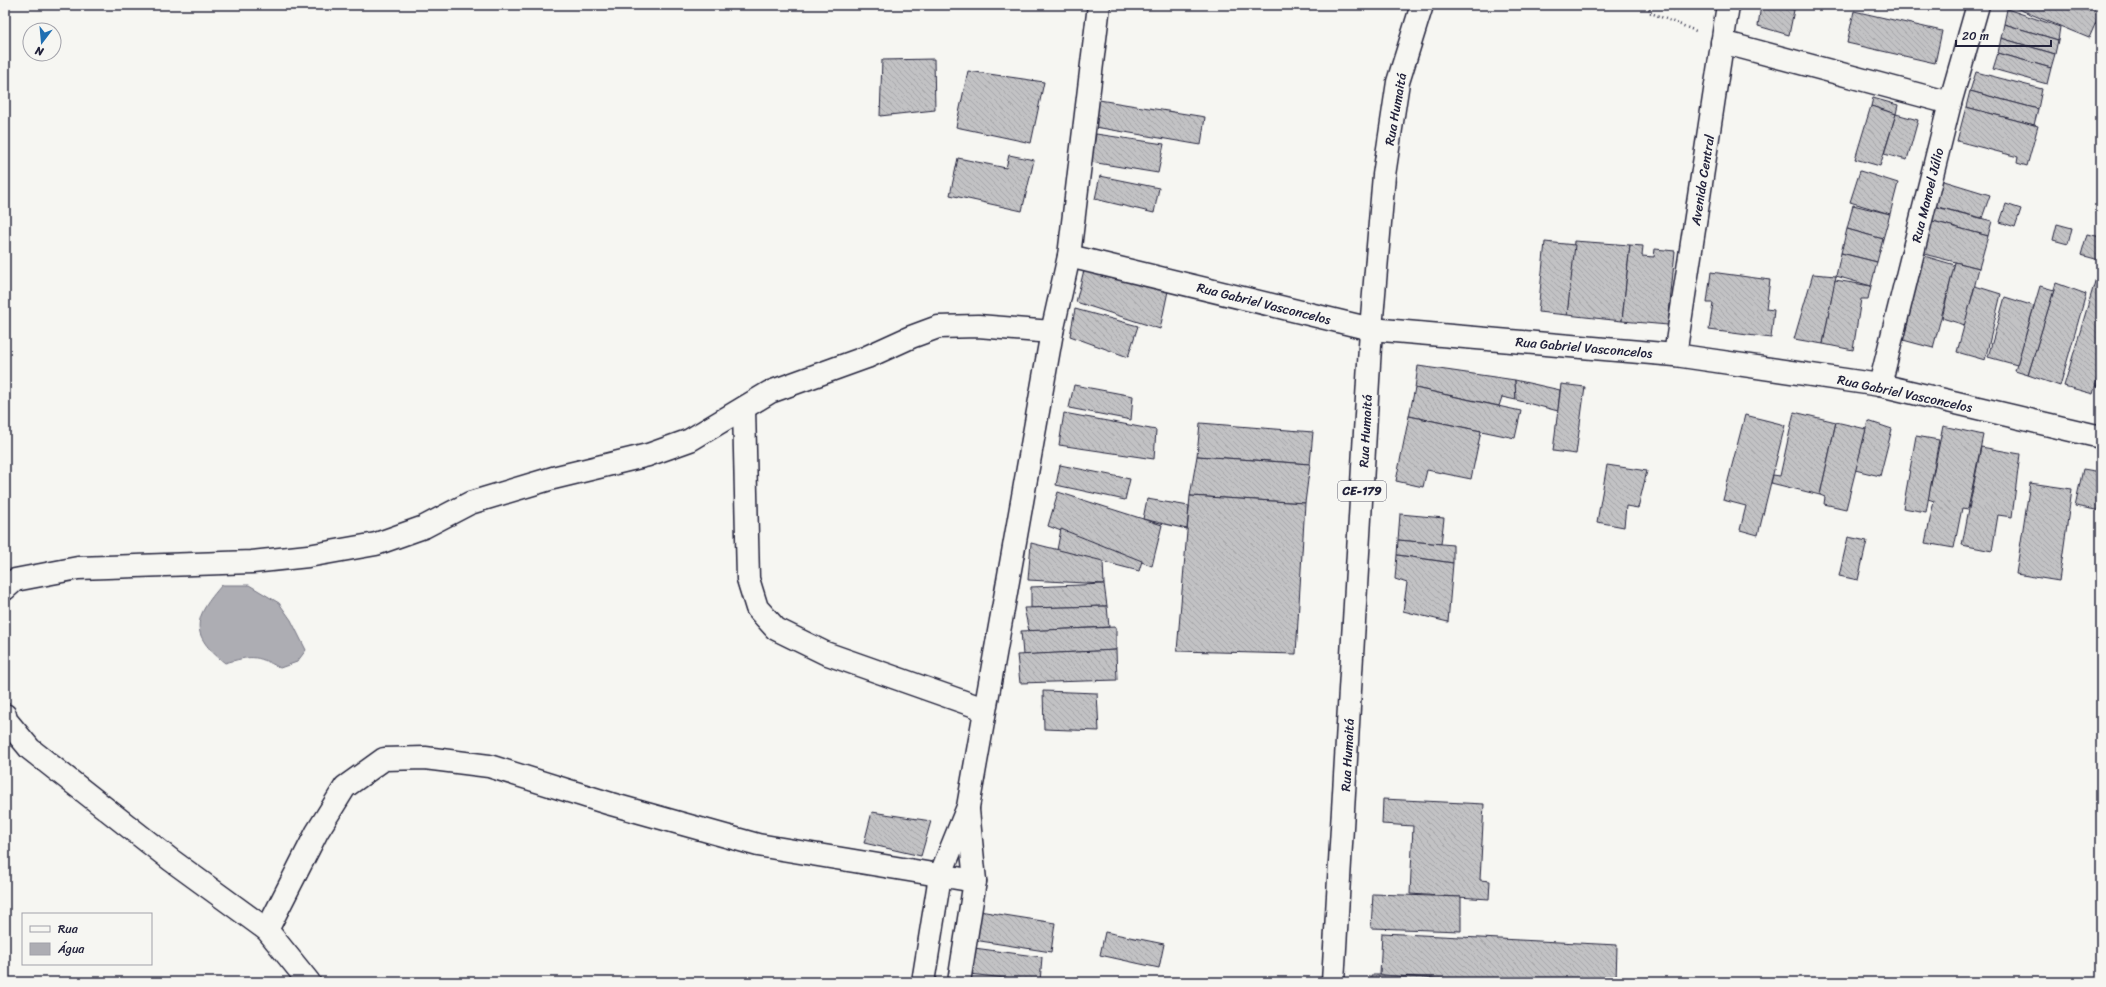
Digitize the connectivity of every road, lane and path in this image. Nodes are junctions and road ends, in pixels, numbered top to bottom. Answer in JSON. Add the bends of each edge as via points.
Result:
{"nodes":[{"id":1,"x":1099,"y":5,"type":"edge"},
{"id":2,"x":1422,"y":5,"type":"edge"},
{"id":3,"x":1647,"y":5,"type":"edge"},
{"id":4,"x":1728,"y":5,"type":"edge"},
{"id":5,"x":1978,"y":5,"type":"edge"},
{"id":6,"x":1722,"y":42,"type":"junction"},
{"id":7,"x":1950,"y":103,"type":"junction"},
{"id":8,"x":1069,"y":256,"type":"junction"},
{"id":9,"x":1371,"y":329,"type":"junction"},
{"id":10,"x":1052,"y":332,"type":"junction"},
{"id":11,"x":1675,"y":355,"type":"junction"},
{"id":12,"x":1880,"y":385,"type":"junction"},
{"id":13,"x":744,"y":408,"type":"junction"},
{"id":14,"x":2101,"y":437,"type":"edge"},
{"id":15,"x":5,"y":589,"type":"edge"},
{"id":16,"x":984,"y":709,"type":"junction"},
{"id":17,"x":5,"y":715,"type":"edge"},
{"id":18,"x":968,"y":807,"type":"junction"},
{"id":19,"x":940,"y":876,"type":"junction"},
{"id":20,"x":974,"y":881,"type":"junction"},
{"id":21,"x":267,"y":930,"type":"junction"},
{"id":22,"x":309,"y":982,"type":"edge"},
{"id":23,"x":923,"y":982,"type":"edge"},
{"id":24,"x":959,"y":982,"type":"edge"},
{"id":25,"x":1333,"y":982,"type":"edge"}],
"edges":[{"from":1,"to":8,"type":"street"},
{"from":2,"to":9,"type":"street","name":"Rua Humaitá","number":"CE-179","via":[[1398,82],[1384,175]]},
{"from":3,"to":6,"type":"path","via":[[1651,13]]},
{"from":4,"to":6,"type":"street","name":"Avenida Central"},
{"from":5,"to":7,"type":"street","name":"Rua Manoel Júlio"},
{"from":6,"to":7,"type":"street"},
{"from":6,"to":11,"type":"street","name":"Avenida Central"},
{"from":7,"to":12,"type":"street","name":"Rua Manoel Júlio"},
{"from":8,"to":9,"type":"street","name":"Rua Gabriel Vasconcelos"},
{"from":8,"to":10,"type":"street"},
{"from":9,"to":11,"type":"street","name":"Rua Gabriel Vasconcelos"},
{"from":9,"to":25,"type":"street","name":"Rua Humaitá","number":"CE-179"},
{"from":10,"to":13,"type":"street","via":[[978,326],[938,327],[867,357],[770,392]]},
{"from":10,"to":16,"type":"street"},
{"from":11,"to":12,"type":"street","name":"Rua Gabriel Vasconcelos"},
{"from":12,"to":14,"type":"street","name":"Rua Gabriel Vasconcelos"},
{"from":13,"to":15,"type":"street","via":[[683,442],[648,455],[553,478],[470,503],[424,527],[376,544],[308,556],[252,562],[78,568],[15,580]]},
{"from":13,"to":16,"type":"street","via":[[748,579],[757,608],[776,629],[825,653]]},
{"from":16,"to":18,"type":"street"},
{"from":17,"to":21,"type":"street","via":[[6,720],[30,749],[171,860]]},
{"from":18,"to":19,"type":"street"},
{"from":18,"to":20,"type":"street"},
{"from":19,"to":20,"type":"street"},
{"from":19,"to":21,"type":"street","via":[[758,845],[611,804],[489,766],[425,758],[384,759],[345,788],[317,832]]},
{"from":19,"to":23,"type":"street"},
{"from":20,"to":24,"type":"street"},
{"from":21,"to":22,"type":"street"}]}
